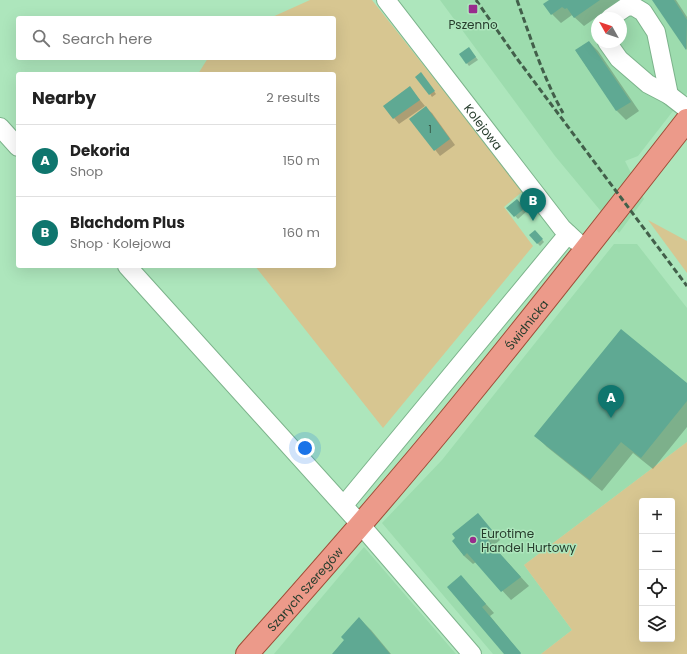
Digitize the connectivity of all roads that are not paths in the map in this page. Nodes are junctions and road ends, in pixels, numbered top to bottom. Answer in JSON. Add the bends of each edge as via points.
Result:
{"nodes":[{"id":1,"x":386,"y":0,"type":"edge"},
{"id":2,"x":634,"y":3,"type":"edge"},
{"id":3,"x":619,"y":12,"type":"edge"},
{"id":4,"x":611,"y":48,"type":"edge"},
{"id":5,"x":669,"y":95,"type":"junction"},
{"id":6,"x":687,"y":109,"type":"edge"},
{"id":7,"x":687,"y":120,"type":"edge"},
{"id":8,"x":0,"y":127,"type":"edge"},
{"id":9,"x":16,"y":145,"type":"edge"},
{"id":10,"x":568,"y":234,"type":"junction"},
{"id":11,"x":586,"y":250,"type":"junction"},
{"id":12,"x":129,"y":268,"type":"edge"},
{"id":13,"x":344,"y":505,"type":"junction"},
{"id":14,"x":360,"y":524,"type":"junction"},
{"id":15,"x":247,"y":654,"type":"edge"},
{"id":16,"x":472,"y":654,"type":"edge"}],
"edges":[{"from":1,"to":10,"type":"street","name":"Kolejowa"},
{"from":2,"to":3,"type":"street"},
{"from":2,"to":5,"type":"street","via":[[656,32]]},
{"from":4,"to":5,"type":"street","via":[[618,59],[648,84]]},
{"from":5,"to":6,"type":"street"},
{"from":7,"to":11,"type":"main road","name":"Świdnicka"},
{"from":8,"to":9,"type":"street"},
{"from":10,"to":11,"type":"street","name":"Kolejowa"},
{"from":10,"to":13,"type":"street"},
{"from":11,"to":14,"type":"main road","name":"Świdnicka","via":[[462,404]]},
{"from":12,"to":13,"type":"street"},
{"from":13,"to":14,"type":"street"},
{"from":14,"to":15,"type":"main road","name":"Szarych Szeregów"},
{"from":14,"to":16,"type":"street"}]}
